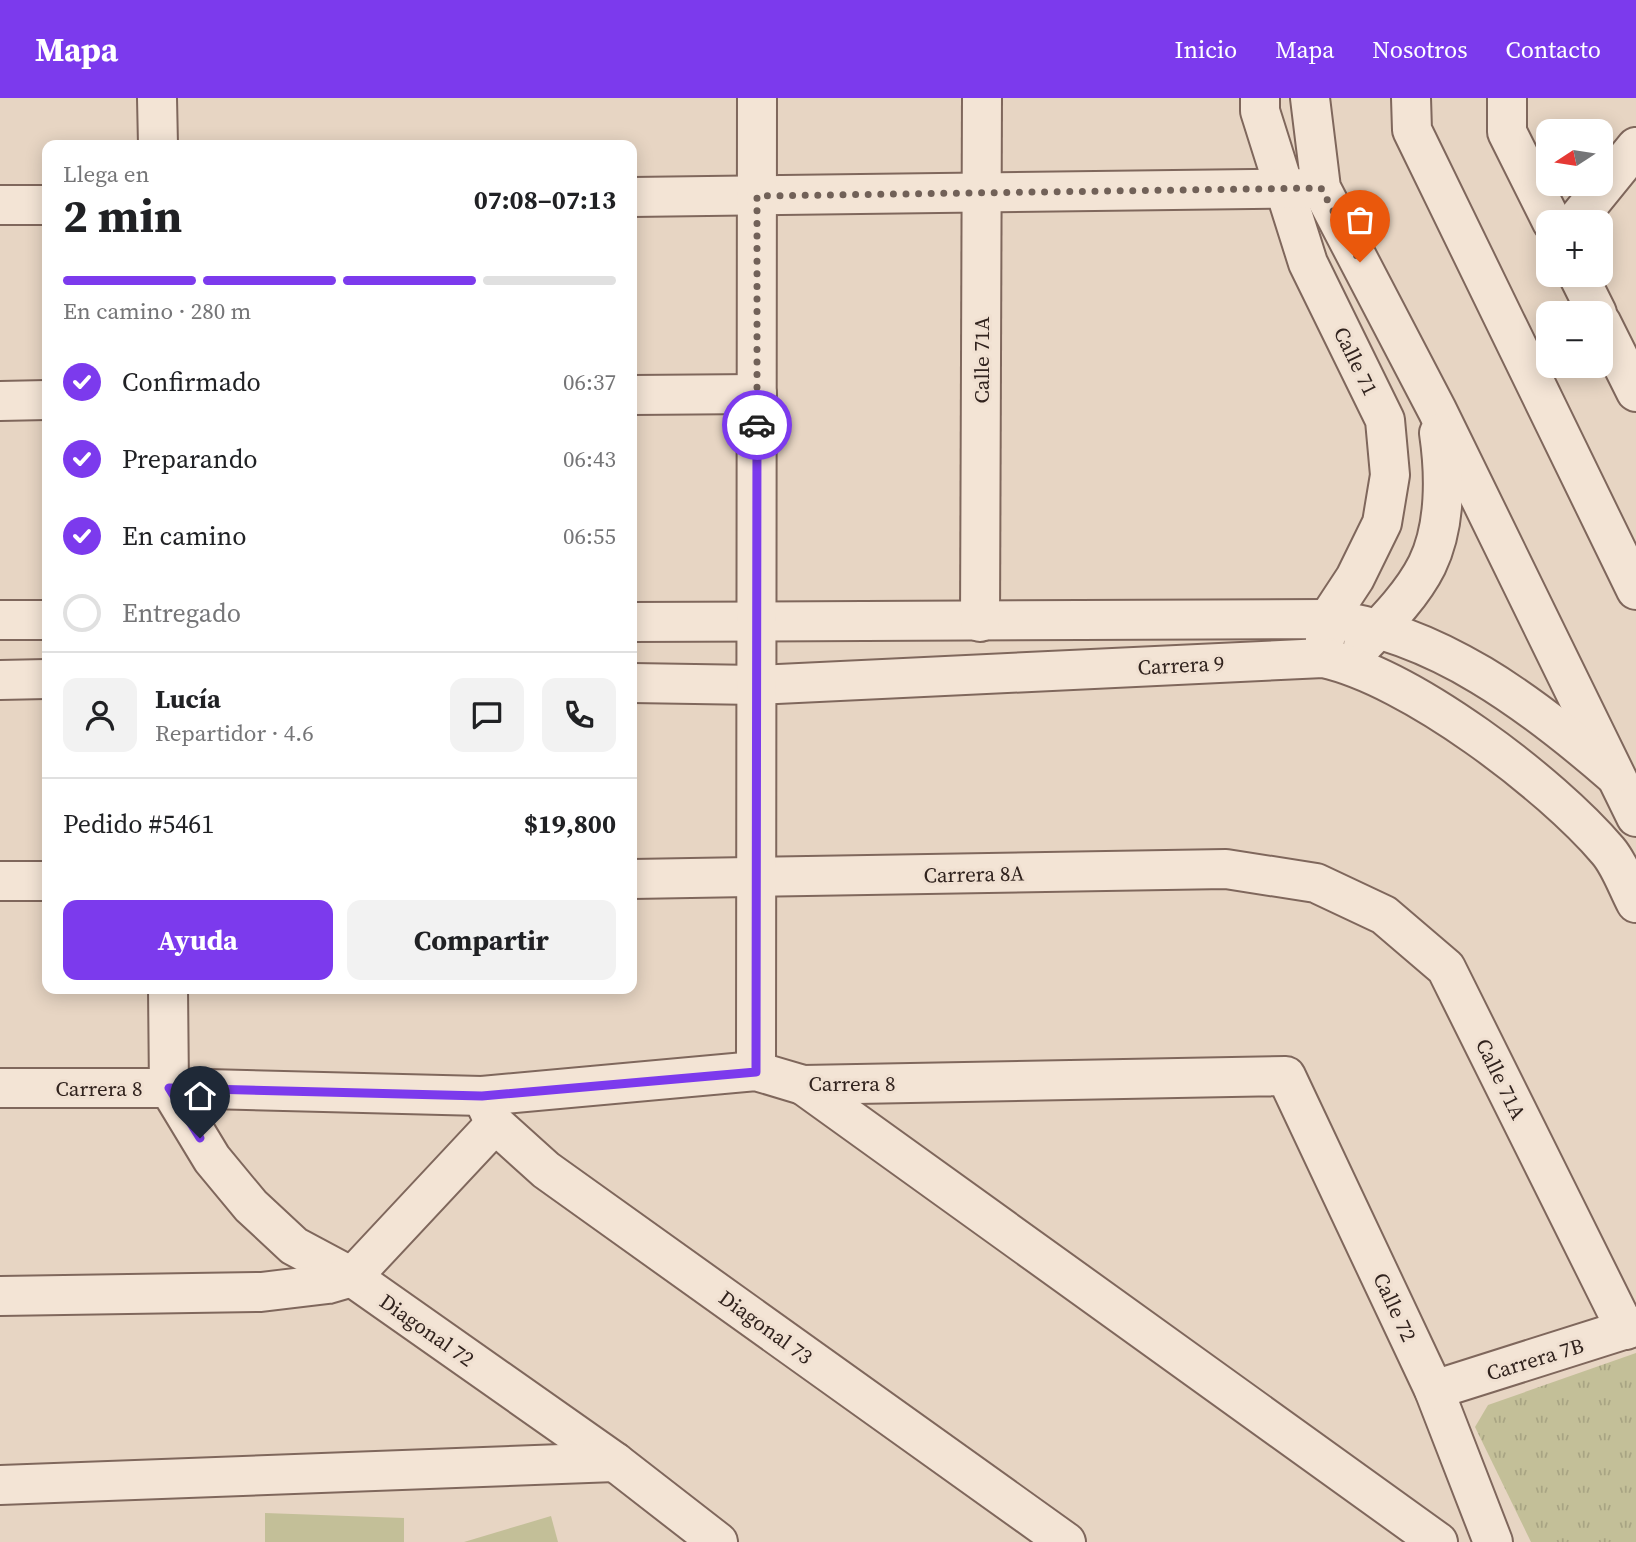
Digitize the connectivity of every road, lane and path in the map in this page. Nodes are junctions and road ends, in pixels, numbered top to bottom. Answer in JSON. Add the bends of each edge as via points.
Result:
{"nodes":[{"id":1,"x":157,"y":98,"type":"edge"},
{"id":2,"x":757,"y":98,"type":"edge"},
{"id":3,"x":982,"y":98,"type":"edge"},
{"id":4,"x":1260,"y":98,"type":"edge"},
{"id":5,"x":1311,"y":98,"type":"edge"},
{"id":6,"x":1411,"y":98,"type":"edge"},
{"id":7,"x":1507,"y":98,"type":"edge"},
{"id":8,"x":158,"y":140,"type":"edge"},
{"id":9,"x":1636,"y":147,"type":"edge"},
{"id":10,"x":1303,"y":188,"type":"junction"},
{"id":11,"x":981,"y":192,"type":"junction"},
{"id":12,"x":757,"y":196,"type":"junction"},
{"id":13,"x":637,"y":197,"type":"edge"},
{"id":14,"x":0,"y":205,"type":"edge"},
{"id":15,"x":42,"y":205,"type":"edge"},
{"id":16,"x":1546,"y":210,"type":"edge"},
{"id":17,"x":1585,"y":210,"type":"edge"},
{"id":18,"x":1613,"y":346,"type":"edge"},
{"id":19,"x":1636,"y":392,"type":"edge"},
{"id":20,"x":757,"y":394,"type":"junction"},
{"id":21,"x":637,"y":395,"type":"edge"},
{"id":22,"x":42,"y":400,"type":"edge"},
{"id":23,"x":0,"y":401,"type":"edge"},
{"id":24,"x":1437,"y":410,"type":"junction"},
{"id":25,"x":1636,"y":590,"type":"edge"},
{"id":26,"x":1328,"y":619,"type":"junction"},
{"id":27,"x":0,"y":620,"type":"edge"},
{"id":28,"x":42,"y":620,"type":"edge"},
{"id":29,"x":637,"y":622,"type":"edge"},
{"id":30,"x":980,"y":622,"type":"junction"},
{"id":31,"x":757,"y":623,"type":"junction"},
{"id":32,"x":1379,"y":629,"type":"junction"},
{"id":33,"x":1333,"y":660,"type":"junction"},
{"id":34,"x":42,"y":679,"type":"edge"},
{"id":35,"x":0,"y":680,"type":"edge"},
{"id":36,"x":637,"y":683,"type":"edge"},
{"id":37,"x":757,"y":684,"type":"junction"},
{"id":38,"x":1613,"y":774,"type":"junction"},
{"id":39,"x":1636,"y":817,"type":"edge"},
{"id":40,"x":756,"y":878,"type":"junction"},
{"id":41,"x":637,"y":879,"type":"edge"},
{"id":42,"x":0,"y":881,"type":"edge"},
{"id":43,"x":42,"y":881,"type":"edge"},
{"id":44,"x":1316,"y":883,"type":"joint"},
{"id":45,"x":1636,"y":903,"type":"edge"},
{"id":46,"x":168,"y":994,"type":"edge"},
{"id":47,"x":756,"y":1072,"type":"junction"},
{"id":48,"x":1286,"y":1076,"type":"joint"},
{"id":49,"x":803,"y":1085,"type":"junction"},
{"id":50,"x":0,"y":1088,"type":"edge"},
{"id":51,"x":169,"y":1088,"type":"junction"},
{"id":52,"x":489,"y":1110,"type":"junction"},
{"id":53,"x":352,"y":1277,"type":"junction"},
{"id":54,"x":0,"y":1296,"type":"edge"},
{"id":55,"x":1631,"y":1328,"type":"edge"},
{"id":56,"x":1434,"y":1390,"type":"junction"},
{"id":57,"x":615,"y":1462,"type":"junction"},
{"id":58,"x":0,"y":1485,"type":"edge"},
{"id":59,"x":718,"y":1542,"type":"edge"},
{"id":60,"x":1066,"y":1542,"type":"edge"},
{"id":61,"x":1438,"y":1542,"type":"edge"},
{"id":62,"x":1493,"y":1542,"type":"edge"}],
"edges":[{"from":1,"to":8,"type":"street"},
{"from":2,"to":12,"type":"street"},
{"from":3,"to":11,"type":"street","name":"Calle 71A"},
{"from":4,"to":10,"type":"street","name":"Calle 71","via":[[1261,111]]},
{"from":5,"to":10,"type":"street","name":"Calle 71"},
{"from":6,"to":25,"type":"street","via":[[1412,130]]},
{"from":7,"to":16,"type":"street","via":[[1507,132]]},
{"from":9,"to":17,"type":"street"},
{"from":10,"to":11,"type":"street"},
{"from":10,"to":24,"type":"street","name":"Calle 71"},
{"from":10,"to":26,"type":"street","name":"Calle 71","via":[[1308,263],[1385,421],[1390,475],[1382,523]]},
{"from":11,"to":12,"type":"street"},
{"from":11,"to":30,"type":"street","name":"Calle 71A"},
{"from":12,"to":13,"type":"street"},
{"from":12,"to":20,"type":"street"},
{"from":14,"to":15,"type":"street"},
{"from":18,"to":19,"type":"street"},
{"from":20,"to":21,"type":"street"},
{"from":20,"to":31,"type":"street"},
{"from":22,"to":23,"type":"street"},
{"from":24,"to":32,"type":"street","name":"Calle 71","via":[[1444,469],[1438,526],[1427,565]]},
{"from":24,"to":38,"type":"street","name":"Calle 71"},
{"from":26,"to":30,"type":"street","name":"Carrera 9"},
{"from":26,"to":32,"type":"street","name":"Calle 71"},
{"from":26,"to":33,"type":"street","name":"Calle 71"},
{"from":27,"to":28,"type":"street"},
{"from":29,"to":31,"type":"street","name":"Carrera 9"},
{"from":30,"to":31,"type":"street","name":"Carrera 9"},
{"from":31,"to":37,"type":"street"},
{"from":32,"to":33,"type":"street","name":"Calle 71"},
{"from":32,"to":38,"type":"street","name":"Calle 71","via":[[1443,655],[1503,689],[1560,728]]},
{"from":33,"to":37,"type":"street","name":"Carrera 9"},
{"from":33,"to":45,"type":"street","name":"Carrera 9","via":[[1381,678],[1465,728],[1541,787],[1609,852]]},
{"from":34,"to":35,"type":"street"},
{"from":36,"to":37,"type":"street","name":"Carrera 9"},
{"from":37,"to":40,"type":"street"},
{"from":38,"to":39,"type":"street","name":"Calle 71"},
{"from":40,"to":41,"type":"street","name":"Carrera 8A"},
{"from":40,"to":44,"type":"street","name":"Carrera 8A","via":[[1226,869]]},
{"from":40,"to":47,"type":"street"},
{"from":42,"to":43,"type":"street"},
{"from":44,"to":55,"type":"street","name":"Calle 71A","via":[[1384,915],[1446,968]]},
{"from":46,"to":51,"type":"street"},
{"from":47,"to":49,"type":"street","name":"Carrera 8"},
{"from":47,"to":52,"type":"street","name":"Carrera 8"},
{"from":48,"to":49,"type":"street","name":"Carrera 8"},
{"from":48,"to":56,"type":"street","name":"Calle 72"},
{"from":49,"to":61,"type":"street"},
{"from":50,"to":51,"type":"street","name":"Carrera 8"},
{"from":51,"to":52,"type":"street","name":"Carrera 8"},
{"from":51,"to":53,"type":"street","name":"Diagonal 72","via":[[212,1159],[251,1206],[294,1245]]},
{"from":52,"to":53,"type":"street"},
{"from":52,"to":60,"type":"street","name":"Diagonal 73","via":[[546,1170]]},
{"from":53,"to":54,"type":"street","via":[[261,1292]]},
{"from":53,"to":57,"type":"street","name":"Diagonal 72"},
{"from":55,"to":56,"type":"street","name":"Carrera 7B"},
{"from":56,"to":62,"type":"street","name":"Calle 72"},
{"from":57,"to":58,"type":"street"},
{"from":57,"to":59,"type":"street","name":"Diagonal 72"}]}
